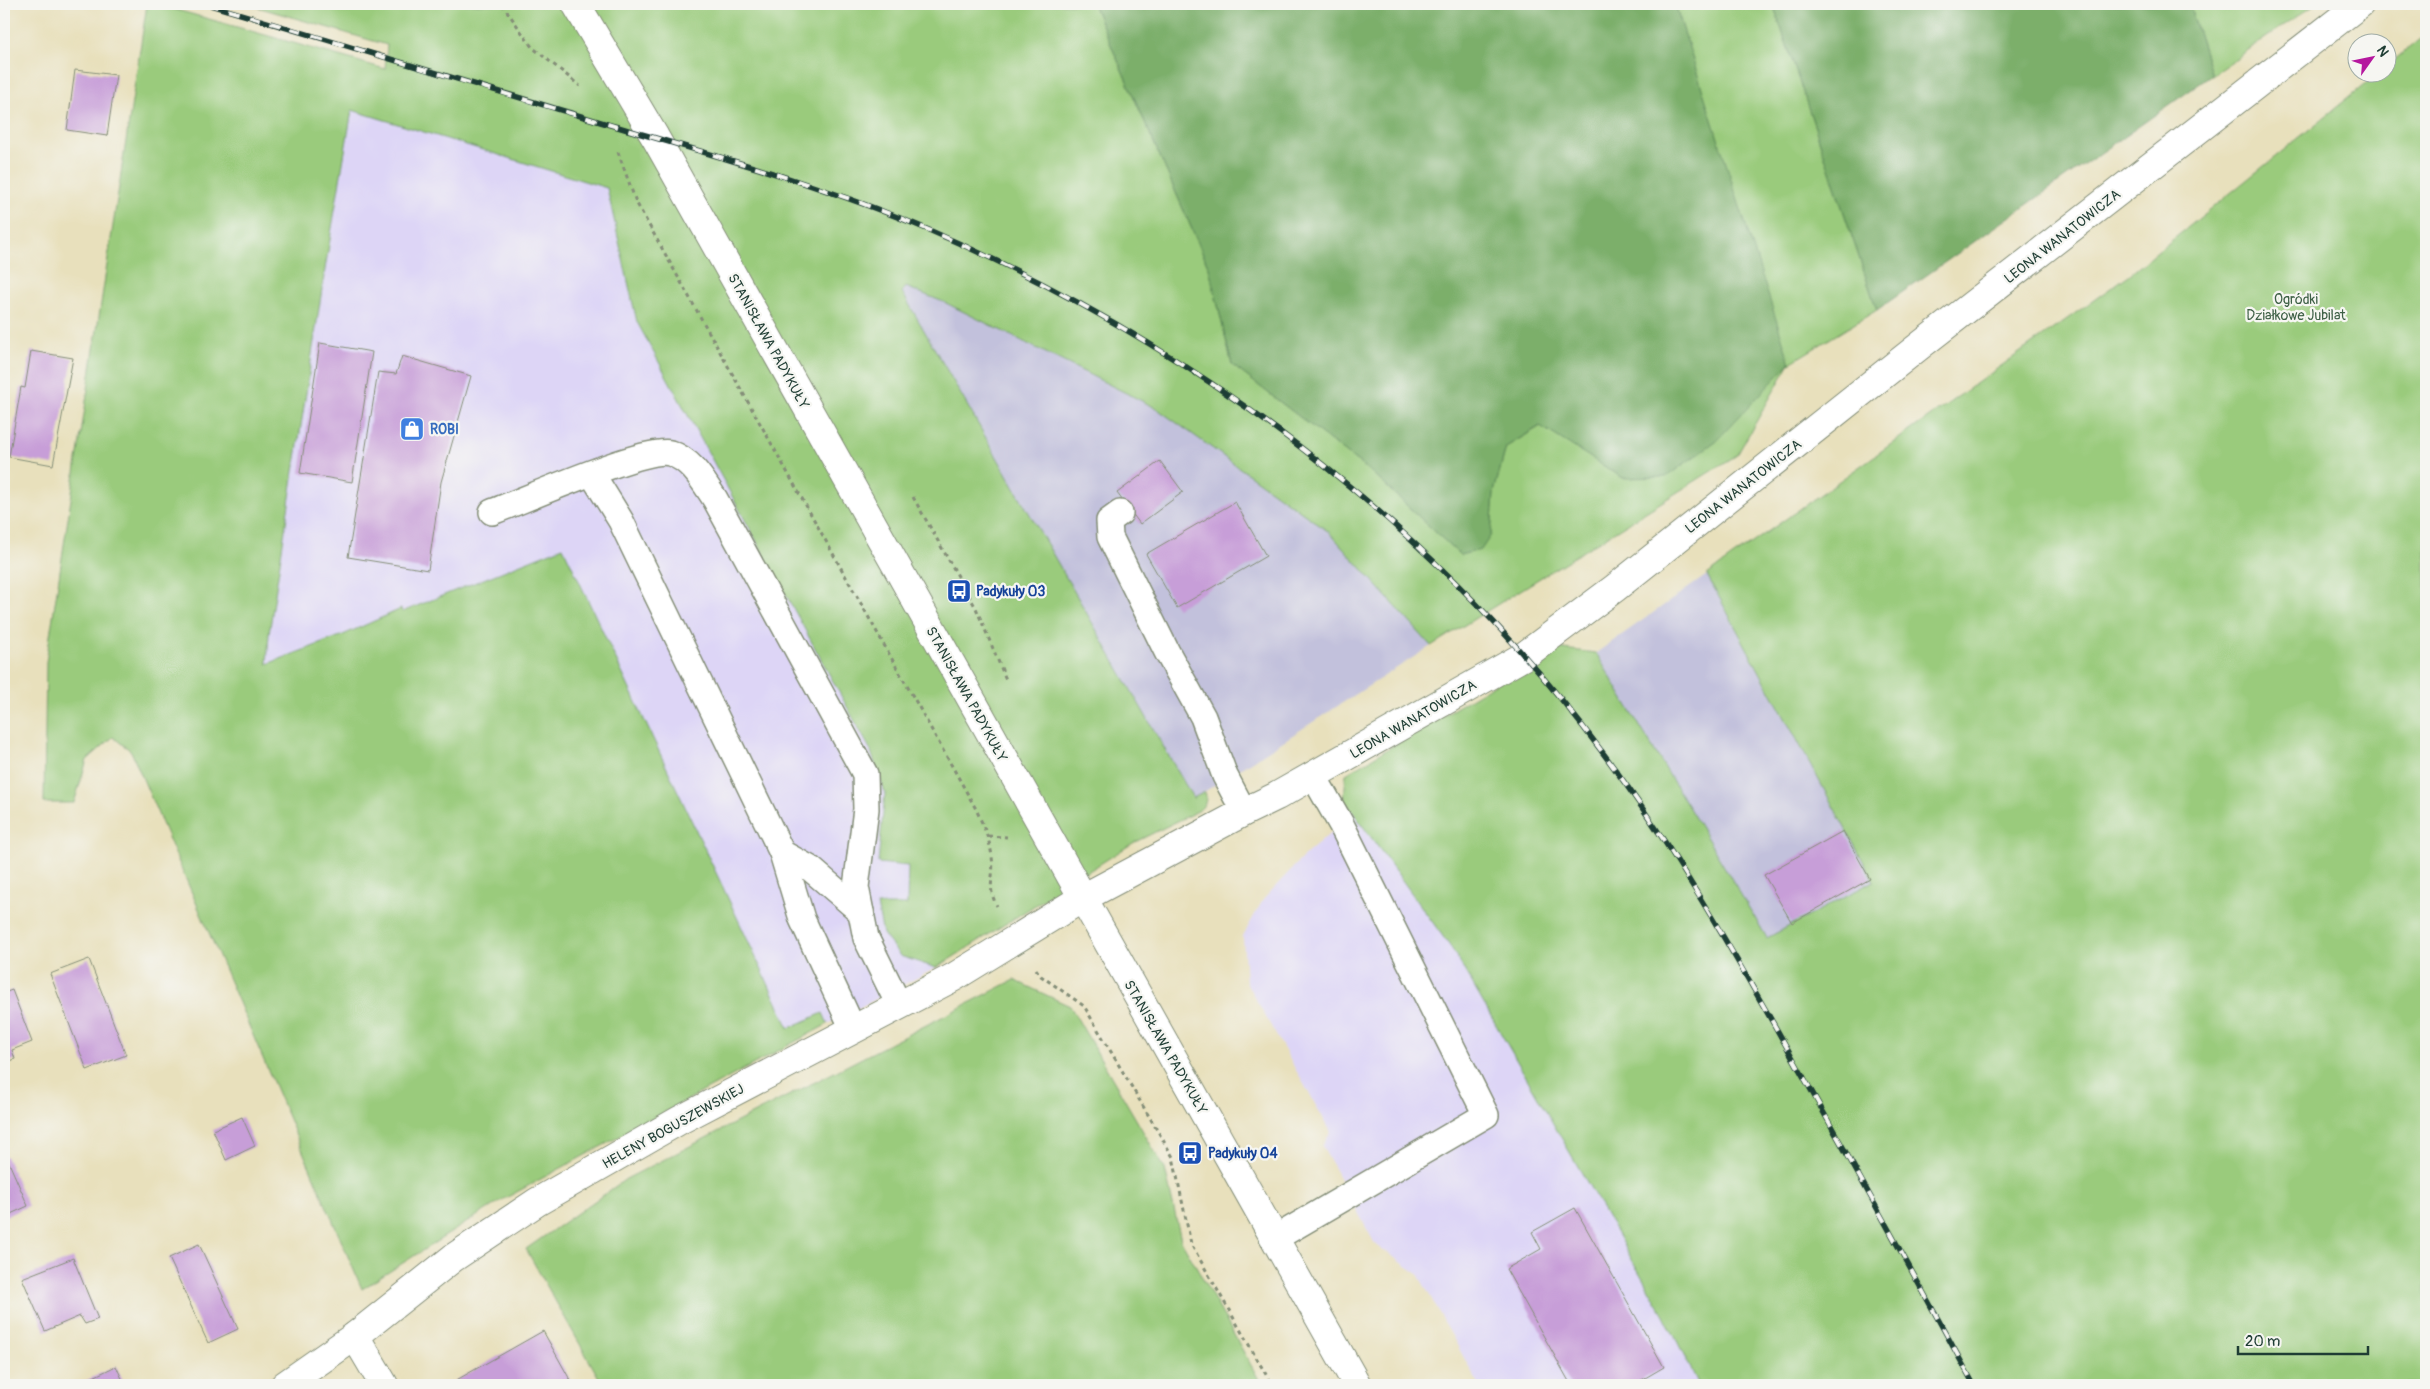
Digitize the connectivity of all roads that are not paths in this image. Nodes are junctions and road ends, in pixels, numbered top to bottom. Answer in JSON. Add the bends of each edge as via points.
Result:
{"nodes":[{"id":1,"x":576,"y":4,"type":"edge"},
{"id":2,"x":2360,"y":4,"type":"edge"},
{"id":3,"x":592,"y":474,"type":"junction"},
{"id":4,"x":492,"y":512,"type":"dead end"},
{"id":5,"x":1120,"y":513,"type":"dead end"},
{"id":6,"x":1314,"y":775,"type":"junction"},
{"id":7,"x":1244,"y":812,"type":"junction"},
{"id":8,"x":782,"y":853,"type":"junction"},
{"id":9,"x":1081,"y":899,"type":"junction"},
{"id":10,"x":861,"y":912,"type":"junction"},
{"id":11,"x":899,"y":1005,"type":"junction"},
{"id":12,"x":853,"y":1030,"type":"junction"},
{"id":13,"x":1274,"y":1239,"type":"junction"},
{"id":14,"x":355,"y":1336,"type":"junction"},
{"id":15,"x":285,"y":1385,"type":"edge"},
{"id":16,"x":384,"y":1385,"type":"edge"},
{"id":17,"x":1357,"y":1385,"type":"edge"}],
"edges":[{"from":1,"to":9,"type":"street","name":"STANISŁAWA PADYKUŁY","via":[[650,129]]},
{"from":2,"to":6,"type":"street","name":"LEONA WANATOWICZA","via":[[1524,656]]},
{"from":3,"to":4,"type":"lane"},
{"from":3,"to":8,"type":"lane","via":[[621,521]]},
{"from":3,"to":10,"type":"lane","via":[[638,456],[669,453],[693,466],[715,499],[865,774],[866,809],[856,887]]},
{"from":5,"to":7,"type":"lane","via":[[1109,521],[1110,537],[1203,717],[1225,776]]},
{"from":6,"to":7,"type":"street","name":"LEONA WANATOWICZA"},
{"from":6,"to":13,"type":"lane","via":[[1486,1115]]},
{"from":7,"to":9,"type":"street","name":"LEONA WANATOWICZA"},
{"from":8,"to":10,"type":"lane","via":[[811,869]]},
{"from":8,"to":12,"type":"lane","via":[[802,919]]},
{"from":9,"to":11,"type":"street","name":"HELENY BOGUSZEWSKIEJ","via":[[954,977]]},
{"from":9,"to":13,"type":"street","name":"STANISŁAWA PADYKUŁY"},
{"from":10,"to":11,"type":"lane","via":[[866,938]]},
{"from":11,"to":12,"type":"street","name":"HELENY BOGUSZEWSKIEJ"},
{"from":12,"to":14,"type":"street","name":"HELENY BOGUSZEWSKIEJ","via":[[680,1120],[537,1202],[453,1258]]},
{"from":13,"to":17,"type":"street","name":"STANISŁAWA PADYKUŁY"},
{"from":14,"to":15,"type":"street","name":"HELENY BOGUSZEWSKIEJ"},
{"from":14,"to":16,"type":"street"}]}
